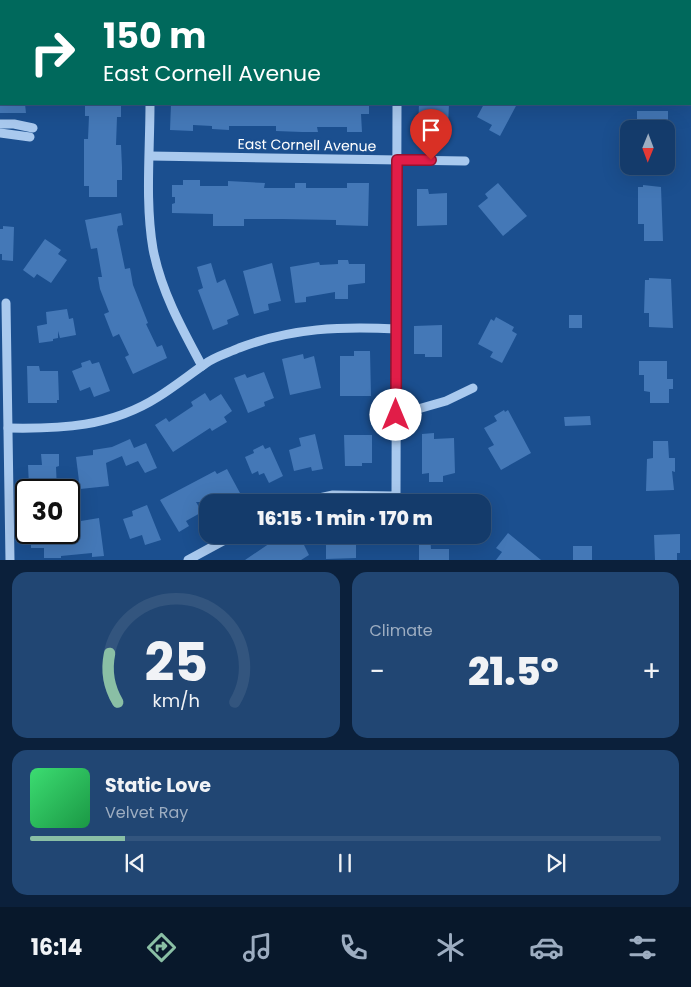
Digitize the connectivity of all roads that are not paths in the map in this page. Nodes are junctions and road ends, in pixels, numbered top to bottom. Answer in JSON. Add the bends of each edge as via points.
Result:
{"nodes":[{"id":1,"x":150,"y":105,"type":"edge"},
{"id":2,"x":397,"y":105,"type":"edge"},
{"id":3,"x":0,"y":124,"type":"edge"},
{"id":4,"x":0,"y":133,"type":"edge"},
{"id":5,"x":150,"y":156,"type":"junction"},
{"id":6,"x":397,"y":160,"type":"junction"},
{"id":7,"x":465,"y":161,"type":"dead end"},
{"id":8,"x":6,"y":303,"type":"dead end"},
{"id":9,"x":397,"y":329,"type":"junction"},
{"id":10,"x":202,"y":366,"type":"junction"},
{"id":11,"x":473,"y":388,"type":"dead end"},
{"id":12,"x":396,"y":415,"type":"junction"},
{"id":13,"x":8,"y":428,"type":"junction"},
{"id":14,"x":396,"y":494,"type":"edge"},
{"id":15,"x":217,"y":544,"type":"edge"},
{"id":16,"x":10,"y":560,"type":"edge"},
{"id":17,"x":188,"y":560,"type":"edge"}],
"edges":[{"from":1,"to":5,"type":"street"},
{"from":2,"to":6,"type":"street"},
{"from":3,"to":4,"type":"street","via":[[14,124],[31,132]]},
{"from":5,"to":6,"type":"street","name":"East Cornell Avenue"},
{"from":5,"to":10,"type":"street","via":[[149,213],[154,251],[177,320]]},
{"from":6,"to":7,"type":"street","name":"East Cornell Avenue"},
{"from":6,"to":9,"type":"street"},
{"from":8,"to":13,"type":"street"},
{"from":9,"to":10,"type":"street","via":[[349,327],[302,331],[260,341]]},
{"from":9,"to":12,"type":"street"},
{"from":10,"to":13,"type":"street","via":[[157,398],[125,414],[58,429]]},
{"from":11,"to":12,"type":"street","via":[[446,401]]},
{"from":12,"to":14,"type":"street"},
{"from":13,"to":16,"type":"street"},
{"from":15,"to":17,"type":"street"}]}
